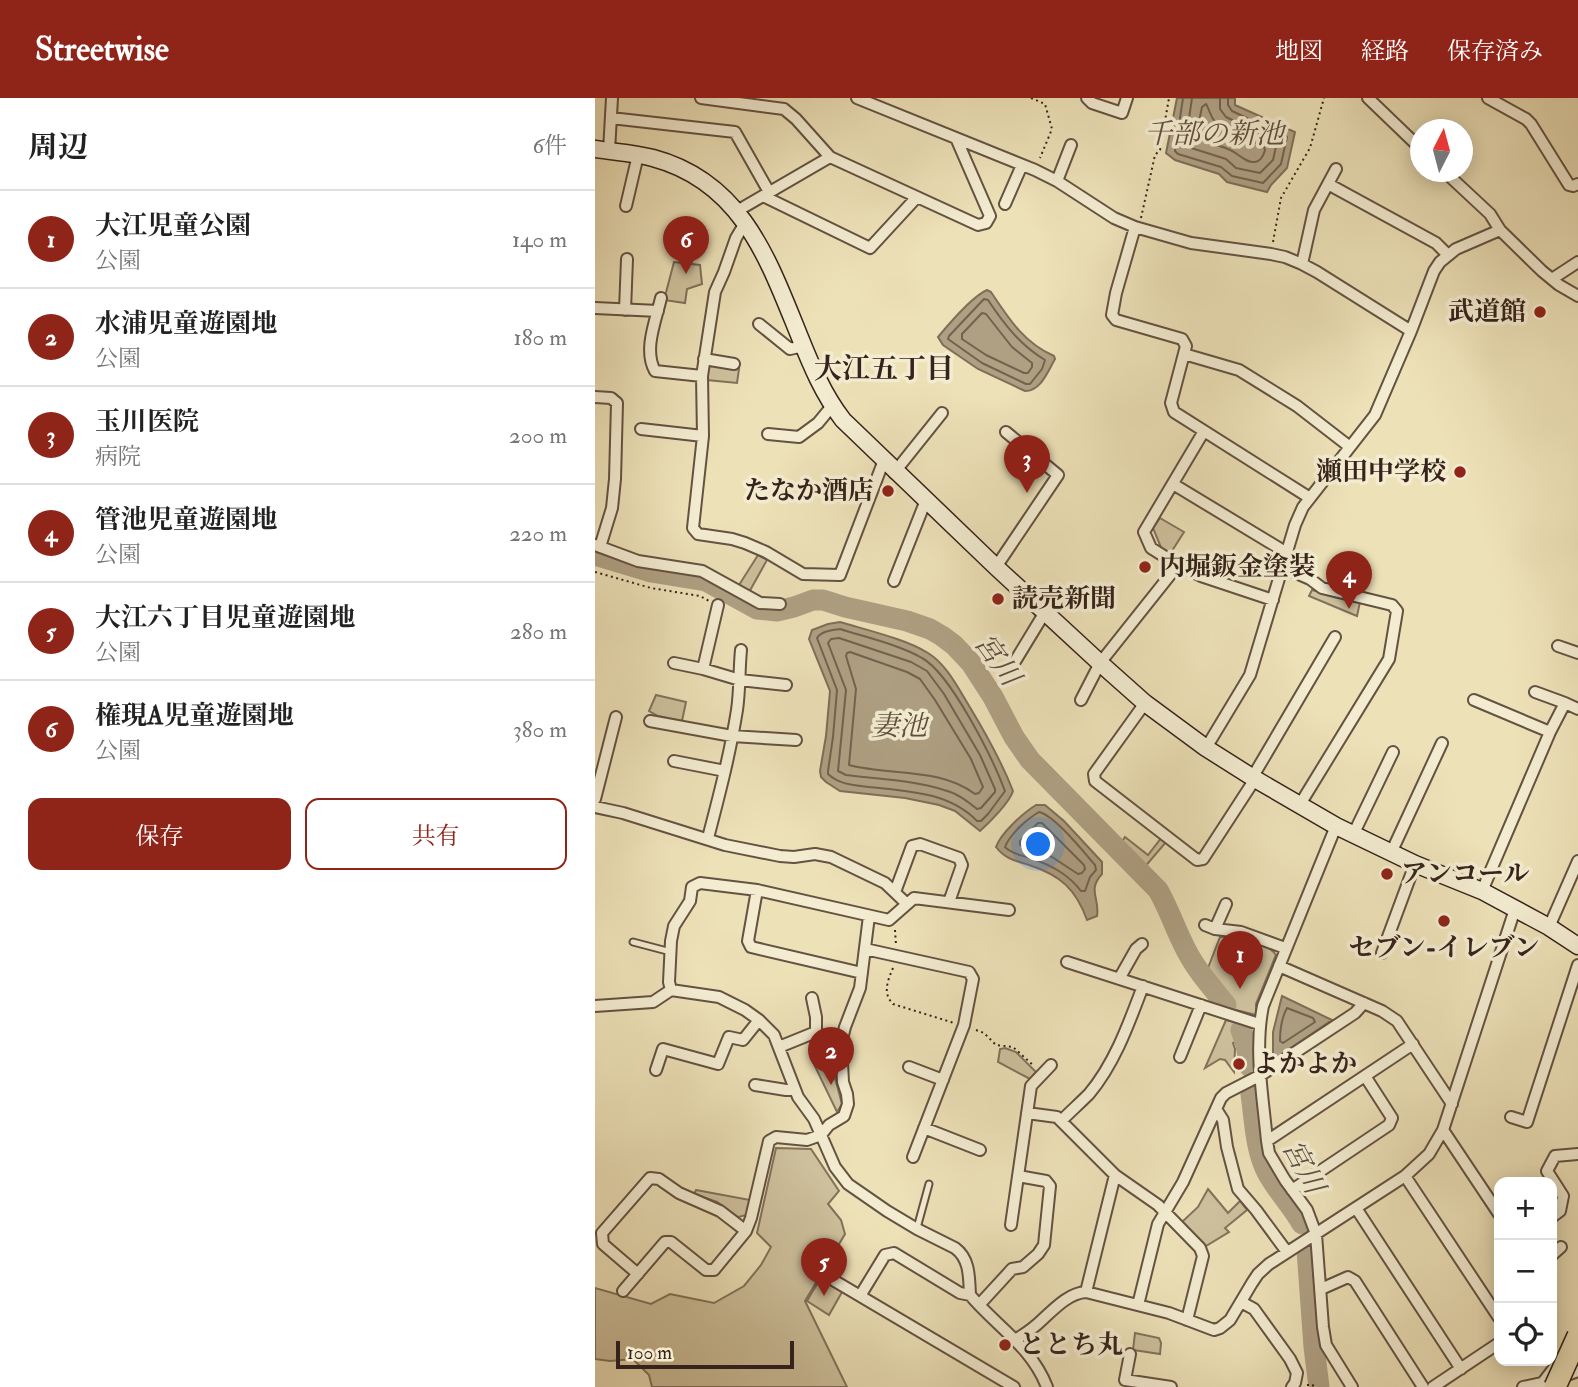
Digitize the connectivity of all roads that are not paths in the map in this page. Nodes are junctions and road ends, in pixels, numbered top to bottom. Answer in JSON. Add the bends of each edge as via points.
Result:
{"nodes":[{"id":1,"x":612,"y":98,"type":"edge"},
{"id":2,"x":701,"y":98,"type":"edge"},
{"id":3,"x":790,"y":98,"type":"edge"},
{"id":4,"x":857,"y":98,"type":"edge"},
{"id":5,"x":1087,"y":98,"type":"edge"},
{"id":6,"x":1127,"y":98,"type":"edge"},
{"id":7,"x":1368,"y":98,"type":"edge"},
{"id":8,"x":1487,"y":98,"type":"edge"},
{"id":9,"x":784,"y":109,"type":"junction"},
{"id":10,"x":611,"y":118,"type":"junction"},
{"id":11,"x":956,"y":138,"type":"junction"},
{"id":12,"x":1410,"y":138,"type":"edge"},
{"id":13,"x":1071,"y":145,"type":"dead end"},
{"id":14,"x":602,"y":150,"type":"edge"},
{"id":15,"x":638,"y":155,"type":"junction"},
{"id":16,"x":830,"y":157,"type":"junction"},
{"id":17,"x":1022,"y":165,"type":"junction"},
{"id":18,"x":1336,"y":169,"type":"dead end"},
{"id":19,"x":1057,"y":181,"type":"junction"},
{"id":20,"x":1456,"y":182,"type":"edge"},
{"id":21,"x":1328,"y":184,"type":"junction"},
{"id":22,"x":1578,"y":184,"type":"edge"},
{"id":23,"x":766,"y":194,"type":"junction"},
{"id":24,"x":917,"y":197,"type":"junction"},
{"id":25,"x":1005,"y":204,"type":"dead end"},
{"id":26,"x":626,"y":206,"type":"dead end"},
{"id":27,"x":741,"y":217,"type":"junction"},
{"id":28,"x":1137,"y":228,"type":"junction"},
{"id":29,"x":1500,"y":230,"type":"junction"},
{"id":30,"x":1448,"y":255,"type":"junction"},
{"id":31,"x":627,"y":259,"type":"dead end"},
{"id":32,"x":1578,"y":262,"type":"edge"},
{"id":33,"x":1302,"y":264,"type":"junction"},
{"id":34,"x":1552,"y":279,"type":"junction"},
{"id":35,"x":1578,"y":296,"type":"edge"},
{"id":36,"x":661,"y":298,"type":"dead end"},
{"id":37,"x":595,"y":308,"type":"edge"},
{"id":38,"x":625,"y":310,"type":"junction"},
{"id":39,"x":658,"y":311,"type":"junction"},
{"id":40,"x":759,"y":324,"type":"dead end"},
{"id":41,"x":1411,"y":331,"type":"junction"},
{"id":42,"x":803,"y":346,"type":"junction"},
{"id":43,"x":1184,"y":354,"type":"junction"},
{"id":44,"x":704,"y":359,"type":"junction"},
{"id":45,"x":734,"y":364,"type":"dead end"},
{"id":46,"x":702,"y":376,"type":"junction"},
{"id":47,"x":595,"y":397,"type":"edge"},
{"id":48,"x":832,"y":406,"type":"junction"},
{"id":49,"x":942,"y":413,"type":"dead end"},
{"id":50,"x":641,"y":429,"type":"dead end"},
{"id":51,"x":1205,"y":431,"type":"junction"},
{"id":52,"x":1006,"y":432,"type":"dead end"},
{"id":53,"x":768,"y":434,"type":"dead end"},
{"id":54,"x":703,"y":436,"type":"junction"},
{"id":55,"x":1350,"y":447,"type":"junction"},
{"id":56,"x":891,"y":468,"type":"junction"},
{"id":57,"x":1173,"y":484,"type":"junction"},
{"id":58,"x":1310,"y":498,"type":"junction"},
{"id":59,"x":926,"y":500,"type":"junction"},
{"id":60,"x":598,"y":546,"type":"edge"},
{"id":61,"x":1287,"y":553,"type":"junction"},
{"id":62,"x":1178,"y":565,"type":"junction"},
{"id":63,"x":996,"y":567,"type":"junction"},
{"id":64,"x":1282,"y":568,"type":"junction"},
{"id":65,"x":894,"y":581,"type":"dead end"},
{"id":66,"x":1273,"y":600,"type":"junction"},
{"id":67,"x":780,"y":604,"type":"dead end"},
{"id":68,"x":718,"y":605,"type":"road end"},
{"id":69,"x":1045,"y":612,"type":"junction"},
{"id":70,"x":1335,"y":637,"type":"dead end"},
{"id":71,"x":1559,"y":646,"type":"dead end"},
{"id":72,"x":741,"y":650,"type":"dead end"},
{"id":73,"x":1578,"y":653,"type":"edge"},
{"id":74,"x":674,"y":663,"type":"dead end"},
{"id":75,"x":1014,"y":663,"type":"dead end"},
{"id":76,"x":1100,"y":663,"type":"junction"},
{"id":77,"x":703,"y":669,"type":"junction"},
{"id":78,"x":740,"y":680,"type":"junction"},
{"id":79,"x":786,"y":685,"type":"dead end"},
{"id":80,"x":1535,"y":692,"type":"dead end"},
{"id":81,"x":1081,"y":699,"type":"dead end"},
{"id":82,"x":1474,"y":700,"type":"dead end"},
{"id":83,"x":1145,"y":702,"type":"junction"},
{"id":84,"x":1565,"y":704,"type":"junction"},
{"id":85,"x":1578,"y":709,"type":"edge"},
{"id":86,"x":616,"y":717,"type":"dead end"},
{"id":87,"x":650,"y":721,"type":"dead end"},
{"id":88,"x":1550,"y":732,"type":"junction"},
{"id":89,"x":732,"y":736,"type":"junction"},
{"id":90,"x":796,"y":740,"type":"dead end"},
{"id":91,"x":1442,"y":743,"type":"dead end"},
{"id":92,"x":1206,"y":748,"type":"junction"},
{"id":93,"x":1393,"y":752,"type":"dead end"},
{"id":94,"x":674,"y":761,"type":"dead end"},
{"id":95,"x":725,"y":771,"type":"junction"},
{"id":96,"x":1253,"y":778,"type":"junction"},
{"id":97,"x":595,"y":799,"type":"edge"},
{"id":98,"x":1299,"y":806,"type":"junction"},
{"id":99,"x":595,"y":807,"type":"edge"},
{"id":100,"x":1336,"y":826,"type":"junction"},
{"id":101,"x":1353,"y":835,"type":"junction"},
{"id":102,"x":708,"y":838,"type":"junction"},
{"id":103,"x":1391,"y":853,"type":"junction"},
{"id":104,"x":1578,"y":861,"type":"edge"},
{"id":105,"x":1415,"y":864,"type":"junction"},
{"id":106,"x":757,"y":890,"type":"junction"},
{"id":107,"x":1482,"y":891,"type":"junction"},
{"id":108,"x":895,"y":892,"type":"junction"},
{"id":109,"x":949,"y":902,"type":"junction"},
{"id":110,"x":907,"y":904,"type":"junction"},
{"id":111,"x":1226,"y":904,"type":"dead end"},
{"id":112,"x":1009,"y":909,"type":"dead end"},
{"id":113,"x":1515,"y":909,"type":"junction"},
{"id":114,"x":869,"y":916,"type":"junction"},
{"id":115,"x":1549,"y":927,"type":"junction"},
{"id":116,"x":633,"y":942,"type":"dead end"},
{"id":117,"x":1142,"y":944,"type":"dead end"},
{"id":118,"x":1578,"y":946,"type":"edge"},
{"id":119,"x":1286,"y":948,"type":"junction"},
{"id":120,"x":865,"y":949,"type":"junction"},
{"id":121,"x":671,"y":952,"type":"junction"},
{"id":122,"x":1382,"y":953,"type":"dead end"},
{"id":123,"x":1067,"y":962,"type":"dead end"},
{"id":124,"x":1578,"y":965,"type":"edge"},
{"id":125,"x":1279,"y":966,"type":"junction"},
{"id":126,"x":862,"y":973,"type":"junction"},
{"id":127,"x":1119,"y":979,"type":"junction"},
{"id":128,"x":1143,"y":986,"type":"junction"},
{"id":129,"x":671,"y":990,"type":"junction"},
{"id":130,"x":812,"y":998,"type":"dead end"},
{"id":131,"x":1364,"y":1003,"type":"junction"},
{"id":132,"x":1201,"y":1005,"type":"junction"},
{"id":133,"x":595,"y":1006,"type":"edge"},
{"id":134,"x":759,"y":1020,"type":"junction"},
{"id":135,"x":1259,"y":1024,"type":"junction"},
{"id":136,"x":1413,"y":1044,"type":"junction"},
{"id":137,"x":779,"y":1047,"type":"junction"},
{"id":138,"x":1180,"y":1057,"type":"dead end"},
{"id":139,"x":1051,"y":1065,"type":"dead end"},
{"id":140,"x":909,"y":1068,"type":"dead end"},
{"id":141,"x":656,"y":1070,"type":"dead end"},
{"id":142,"x":1261,"y":1075,"type":"junction"},
{"id":143,"x":1365,"y":1076,"type":"junction"},
{"id":144,"x":943,"y":1080,"type":"junction"},
{"id":145,"x":755,"y":1085,"type":"dead end"},
{"id":146,"x":795,"y":1090,"type":"junction"},
{"id":147,"x":1452,"y":1104,"type":"junction"},
{"id":148,"x":1216,"y":1109,"type":"junction"},
{"id":149,"x":1027,"y":1113,"type":"junction"},
{"id":150,"x":1511,"y":1117,"type":"dead end"},
{"id":151,"x":1061,"y":1121,"type":"junction"},
{"id":152,"x":924,"y":1128,"type":"junction"},
{"id":153,"x":1443,"y":1130,"type":"junction"},
{"id":154,"x":821,"y":1135,"type":"junction"},
{"id":155,"x":1267,"y":1141,"type":"junction"},
{"id":156,"x":980,"y":1150,"type":"dead end"},
{"id":157,"x":1578,"y":1154,"type":"edge"},
{"id":158,"x":913,"y":1157,"type":"dead end"},
{"id":159,"x":1115,"y":1175,"type":"junction"},
{"id":160,"x":1018,"y":1176,"type":"junction"},
{"id":161,"x":1405,"y":1176,"type":"junction"},
{"id":162,"x":1551,"y":1177,"type":"edge"},
{"id":163,"x":929,"y":1184,"type":"dead end"},
{"id":164,"x":1557,"y":1187,"type":"edge"},
{"id":165,"x":1292,"y":1190,"type":"junction"},
{"id":166,"x":1494,"y":1206,"type":"edge"},
{"id":167,"x":1356,"y":1208,"type":"junction"},
{"id":168,"x":1165,"y":1212,"type":"junction"},
{"id":169,"x":1557,"y":1213,"type":"edge"},
{"id":170,"x":1011,"y":1225,"type":"dead end"},
{"id":171,"x":917,"y":1229,"type":"junction"},
{"id":172,"x":746,"y":1231,"type":"junction"},
{"id":173,"x":1316,"y":1234,"type":"junction"},
{"id":174,"x":1561,"y":1247,"type":"dead end"},
{"id":175,"x":1557,"y":1251,"type":"edge"},
{"id":176,"x":1287,"y":1252,"type":"junction"},
{"id":177,"x":638,"y":1274,"type":"junction"},
{"id":178,"x":828,"y":1277,"type":"dead end"},
{"id":179,"x":1321,"y":1289,"type":"junction"},
{"id":180,"x":623,"y":1291,"type":"dead end"},
{"id":181,"x":1086,"y":1292,"type":"junction"},
{"id":182,"x":969,"y":1295,"type":"junction"},
{"id":183,"x":860,"y":1296,"type":"junction"},
{"id":184,"x":1241,"y":1301,"type":"junction"},
{"id":185,"x":1138,"y":1305,"type":"junction"},
{"id":186,"x":979,"y":1306,"type":"junction"},
{"id":187,"x":1494,"y":1310,"type":"edge"},
{"id":188,"x":1187,"y":1320,"type":"junction"},
{"id":189,"x":1578,"y":1323,"type":"edge"},
{"id":190,"x":1578,"y":1336,"type":"edge"},
{"id":191,"x":1016,"y":1340,"type":"junction"},
{"id":192,"x":1494,"y":1346,"type":"edge"},
{"id":193,"x":1130,"y":1354,"type":"dead end"},
{"id":194,"x":1461,"y":1369,"type":"junction"},
{"id":195,"x":1578,"y":1371,"type":"edge"},
{"id":196,"x":1550,"y":1384,"type":"edge"},
{"id":197,"x":1154,"y":1386,"type":"edge"},
{"id":198,"x":1014,"y":1387,"type":"edge"},
{"id":199,"x":1047,"y":1387,"type":"edge"},
{"id":200,"x":1171,"y":1387,"type":"edge"},
{"id":201,"x":1291,"y":1387,"type":"edge"},
{"id":202,"x":1352,"y":1387,"type":"edge"},
{"id":203,"x":1423,"y":1387,"type":"edge"},
{"id":204,"x":1433,"y":1387,"type":"edge"},
{"id":205,"x":1523,"y":1387,"type":"edge"},
{"id":206,"x":1570,"y":1387,"type":"edge"}],
"edges":[{"from":1,"to":10,"type":"street"},
{"from":2,"to":9,"type":"street"},
{"from":3,"to":9,"type":"street"},
{"from":4,"to":11,"type":"street"},
{"from":5,"to":6,"type":"street","via":[[1122,113]]},
{"from":7,"to":12,"type":"street"},
{"from":8,"to":22,"type":"street","via":[[1526,119],[1569,184]]},
{"from":9,"to":16,"type":"street"},
{"from":10,"to":14,"type":"street"},
{"from":10,"to":23,"type":"street","via":[[735,132]]},
{"from":11,"to":17,"type":"street"},
{"from":11,"to":24,"type":"street","via":[[990,216],[986,223],[978,225]]},
{"from":13,"to":19,"type":"street"},
{"from":14,"to":15,"type":"street"},
{"from":15,"to":26,"type":"street"},
{"from":15,"to":27,"type":"street","via":[[684,170],[716,190]]},
{"from":16,"to":23,"type":"street"},
{"from":16,"to":24,"type":"street"},
{"from":17,"to":19,"type":"street"},
{"from":17,"to":25,"type":"street"},
{"from":18,"to":21,"type":"street"},
{"from":19,"to":28,"type":"street"},
{"from":20,"to":29,"type":"street"},
{"from":21,"to":30,"type":"street","via":[[1436,243]]},
{"from":21,"to":33,"type":"street","via":[[1314,210]]},
{"from":23,"to":24,"type":"street","via":[[870,248]]},
{"from":23,"to":27,"type":"street"},
{"from":27,"to":42,"type":"street","via":[[776,279]]},
{"from":27,"to":44,"type":"street","via":[[715,292]]},
{"from":28,"to":33,"type":"street"},
{"from":28,"to":43,"type":"street","via":[[1112,315],[1182,339]]},
{"from":29,"to":30,"type":"street"},
{"from":29,"to":34,"type":"street"},
{"from":30,"to":41,"type":"street","via":[[1434,271]]},
{"from":31,"to":38,"type":"street"},
{"from":32,"to":34,"type":"street"},
{"from":33,"to":41,"type":"street"},
{"from":34,"to":35,"type":"street"},
{"from":36,"to":39,"type":"street"},
{"from":37,"to":38,"type":"street"},
{"from":38,"to":39,"type":"street"},
{"from":39,"to":46,"type":"street","via":[[650,342],[655,371]]},
{"from":40,"to":42,"type":"street","via":[[790,349]]},
{"from":41,"to":55,"type":"street","via":[[1375,415]]},
{"from":42,"to":48,"type":"street"},
{"from":43,"to":51,"type":"street","via":[[1171,403],[1174,412]]},
{"from":43,"to":55,"type":"street","via":[[1239,370]]},
{"from":44,"to":45,"type":"street"},
{"from":44,"to":46,"type":"street"},
{"from":46,"to":54,"type":"street"},
{"from":47,"to":60,"type":"street","via":[[617,403],[612,508]]},
{"from":48,"to":53,"type":"street","via":[[799,437]]},
{"from":48,"to":56,"type":"street"},
{"from":49,"to":56,"type":"street"},
{"from":50,"to":54,"type":"street"},
{"from":51,"to":57,"type":"street"},
{"from":51,"to":58,"type":"street"},
{"from":52,"to":63,"type":"street","via":[[1058,475]]},
{"from":54,"to":56,"type":"street","via":[[693,528],[698,534],[745,543],[803,574],[840,575]]},
{"from":55,"to":58,"type":"street"},
{"from":56,"to":59,"type":"street"},
{"from":57,"to":61,"type":"street"},
{"from":57,"to":62,"type":"street","via":[[1144,532],[1151,548]]},
{"from":58,"to":61,"type":"street"},
{"from":59,"to":63,"type":"street"},
{"from":59,"to":65,"type":"street"},
{"from":60,"to":67,"type":"street","via":[[638,561],[702,571],[760,603]]},
{"from":61,"to":64,"type":"street"},
{"from":62,"to":66,"type":"street"},
{"from":62,"to":76,"type":"street"},
{"from":63,"to":69,"type":"street"},
{"from":64,"to":66,"type":"street"},
{"from":64,"to":98,"type":"street","via":[[1322,588],[1392,605],[1397,611],[1389,659]]},
{"from":66,"to":92,"type":"street","via":[[1250,674]]},
{"from":68,"to":77,"type":"street"},
{"from":69,"to":75,"type":"street"},
{"from":69,"to":76,"type":"street"},
{"from":70,"to":96,"type":"street"},
{"from":71,"to":73,"type":"street"},
{"from":72,"to":78,"type":"street"},
{"from":74,"to":77,"type":"street"},
{"from":76,"to":81,"type":"street"},
{"from":76,"to":83,"type":"street"},
{"from":77,"to":78,"type":"street"},
{"from":78,"to":79,"type":"street"},
{"from":78,"to":89,"type":"street"},
{"from":80,"to":84,"type":"street"},
{"from":82,"to":88,"type":"street"},
{"from":83,"to":92,"type":"street"},
{"from":83,"to":96,"type":"street","via":[[1094,774],[1095,781],[1197,860],[1203,859]]},
{"from":84,"to":85,"type":"street"},
{"from":84,"to":88,"type":"street"},
{"from":86,"to":97,"type":"street"},
{"from":87,"to":89,"type":"street"},
{"from":88,"to":107,"type":"street"},
{"from":89,"to":90,"type":"street"},
{"from":89,"to":95,"type":"street"},
{"from":91,"to":103,"type":"street"},
{"from":92,"to":96,"type":"street"},
{"from":93,"to":101,"type":"street"},
{"from":94,"to":95,"type":"street"},
{"from":95,"to":102,"type":"street"},
{"from":96,"to":98,"type":"street"},
{"from":98,"to":100,"type":"street"},
{"from":99,"to":102,"type":"street"},
{"from":100,"to":101,"type":"street"},
{"from":100,"to":119,"type":"street"},
{"from":101,"to":103,"type":"street"},
{"from":102,"to":108,"type":"street","via":[[780,856],[831,857]]},
{"from":103,"to":105,"type":"street"},
{"from":104,"to":115,"type":"street"},
{"from":105,"to":107,"type":"street"},
{"from":105,"to":122,"type":"street"},
{"from":106,"to":114,"type":"street"},
{"from":106,"to":121,"type":"street","via":[[701,883],[692,887],[690,901],[674,926]]},
{"from":106,"to":126,"type":"street","via":[[748,941],[751,947]]},
{"from":107,"to":113,"type":"street"},
{"from":108,"to":109,"type":"street","via":[[912,846],[920,844],[959,858],[962,865]]},
{"from":108,"to":110,"type":"street"},
{"from":109,"to":110,"type":"street","via":[[914,898]]},
{"from":109,"to":112,"type":"street"},
{"from":110,"to":114,"type":"street","via":[[890,920]]},
{"from":111,"to":119,"type":"street","via":[[1210,927]]},
{"from":113,"to":115,"type":"street"},
{"from":113,"to":147,"type":"street"},
{"from":114,"to":120,"type":"street"},
{"from":115,"to":118,"type":"street"},
{"from":116,"to":121,"type":"lane"},
{"from":117,"to":127,"type":"street"},
{"from":119,"to":125,"type":"street"},
{"from":120,"to":126,"type":"street"},
{"from":120,"to":144,"type":"street","via":[[969,972],[973,979],[964,1025]]},
{"from":121,"to":129,"type":"street"},
{"from":123,"to":127,"type":"street"},
{"from":124,"to":150,"type":"street","via":[[1527,1122]]},
{"from":125,"to":131,"type":"street"},
{"from":125,"to":135,"type":"street"},
{"from":126,"to":154,"type":"street","via":[[841,1043],[848,1104],[844,1116]]},
{"from":127,"to":128,"type":"street"},
{"from":128,"to":132,"type":"street"},
{"from":128,"to":151,"type":"street","via":[[1103,1074]]},
{"from":129,"to":133,"type":"street","via":[[653,1002]]},
{"from":129,"to":134,"type":"street","via":[[719,997]]},
{"from":130,"to":137,"type":"street","via":[[816,1032]]},
{"from":131,"to":136,"type":"street","via":[[1397,1021]]},
{"from":131,"to":142,"type":"street"},
{"from":132,"to":135,"type":"street"},
{"from":132,"to":138,"type":"street"},
{"from":134,"to":137,"type":"street"},
{"from":134,"to":141,"type":"street","via":[[743,1040],[729,1037],[718,1065],[663,1049]]},
{"from":135,"to":142,"type":"street"},
{"from":136,"to":143,"type":"street"},
{"from":136,"to":147,"type":"street"},
{"from":137,"to":146,"type":"street"},
{"from":139,"to":149,"type":"street","via":[[1031,1086]]},
{"from":140,"to":144,"type":"street"},
{"from":142,"to":148,"type":"street","via":[[1226,1093]]},
{"from":142,"to":155,"type":"street"},
{"from":143,"to":155,"type":"street"},
{"from":143,"to":165,"type":"street","via":[[1392,1118],[1389,1125]]},
{"from":144,"to":152,"type":"street"},
{"from":145,"to":146,"type":"street"},
{"from":146,"to":154,"type":"street"},
{"from":147,"to":153,"type":"street"},
{"from":148,"to":168,"type":"street","via":[[1184,1182]]},
{"from":148,"to":176,"type":"street","via":[[1223,1120],[1238,1189]]},
{"from":149,"to":151,"type":"street"},
{"from":149,"to":160,"type":"street"},
{"from":151,"to":159,"type":"street"},
{"from":152,"to":156,"type":"street"},
{"from":152,"to":158,"type":"street"},
{"from":153,"to":161,"type":"street","via":[[1429,1154]]},
{"from":153,"to":166,"type":"street"},
{"from":154,"to":171,"type":"street","via":[[848,1184]]},
{"from":154,"to":172,"type":"street","via":[[769,1141]]},
{"from":155,"to":165,"type":"street","via":[[1269,1153]]},
{"from":157,"to":162,"type":"street","via":[[1555,1156],[1547,1171]]},
{"from":159,"to":168,"type":"street"},
{"from":159,"to":181,"type":"street"},
{"from":160,"to":170,"type":"street"},
{"from":160,"to":186,"type":"street","via":[[1051,1186],[1044,1245],[1023,1266],[1011,1269]]},
{"from":161,"to":167,"type":"street"},
{"from":161,"to":187,"type":"street"},
{"from":163,"to":171,"type":"lane"},
{"from":164,"to":169,"type":"street","via":[[1563,1196]]},
{"from":165,"to":173,"type":"street","via":[[1307,1210]]},
{"from":167,"to":173,"type":"street"},
{"from":167,"to":194,"type":"street"},
{"from":168,"to":185,"type":"street"},
{"from":168,"to":188,"type":"street","via":[[1203,1256]]},
{"from":171,"to":182,"type":"street","via":[[960,1252],[968,1272]]},
{"from":172,"to":177,"type":"street","via":[[714,1270],[706,1270],[665,1242]]},
{"from":172,"to":177,"type":"street","via":[[720,1211],[650,1178],[602,1233],[603,1244]]},
{"from":173,"to":176,"type":"street"},
{"from":173,"to":179,"type":"street"},
{"from":174,"to":175,"type":"street"},
{"from":176,"to":184,"type":"street","via":[[1258,1274]]},
{"from":177,"to":180,"type":"street"},
{"from":178,"to":183,"type":"street"},
{"from":179,"to":202,"type":"street","via":[[1326,1345]]},
{"from":179,"to":203,"type":"street","via":[[1348,1277],[1355,1281]]},
{"from":181,"to":185,"type":"street"},
{"from":181,"to":191,"type":"street","via":[[1077,1292]]},
{"from":182,"to":183,"type":"street","via":[[894,1253],[885,1255]]},
{"from":182,"to":186,"type":"street"},
{"from":183,"to":198,"type":"street"},
{"from":184,"to":188,"type":"street","via":[[1220,1328]]},
{"from":184,"to":201,"type":"street","via":[[1254,1309],[1290,1359],[1297,1373]]},
{"from":185,"to":188,"type":"street"},
{"from":186,"to":191,"type":"street"},
{"from":189,"to":196,"type":"street"},
{"from":190,"to":196,"type":"highway","bridge":true},
{"from":191,"to":199,"type":"street"},
{"from":192,"to":194,"type":"street"},
{"from":193,"to":197,"type":"street","via":[[1125,1380]]},
{"from":194,"to":204,"type":"street"},
{"from":195,"to":196,"type":"street"},
{"from":195,"to":206,"type":"highway"},
{"from":196,"to":205,"type":"street"},
{"from":197,"to":200,"type":"street"}]}
